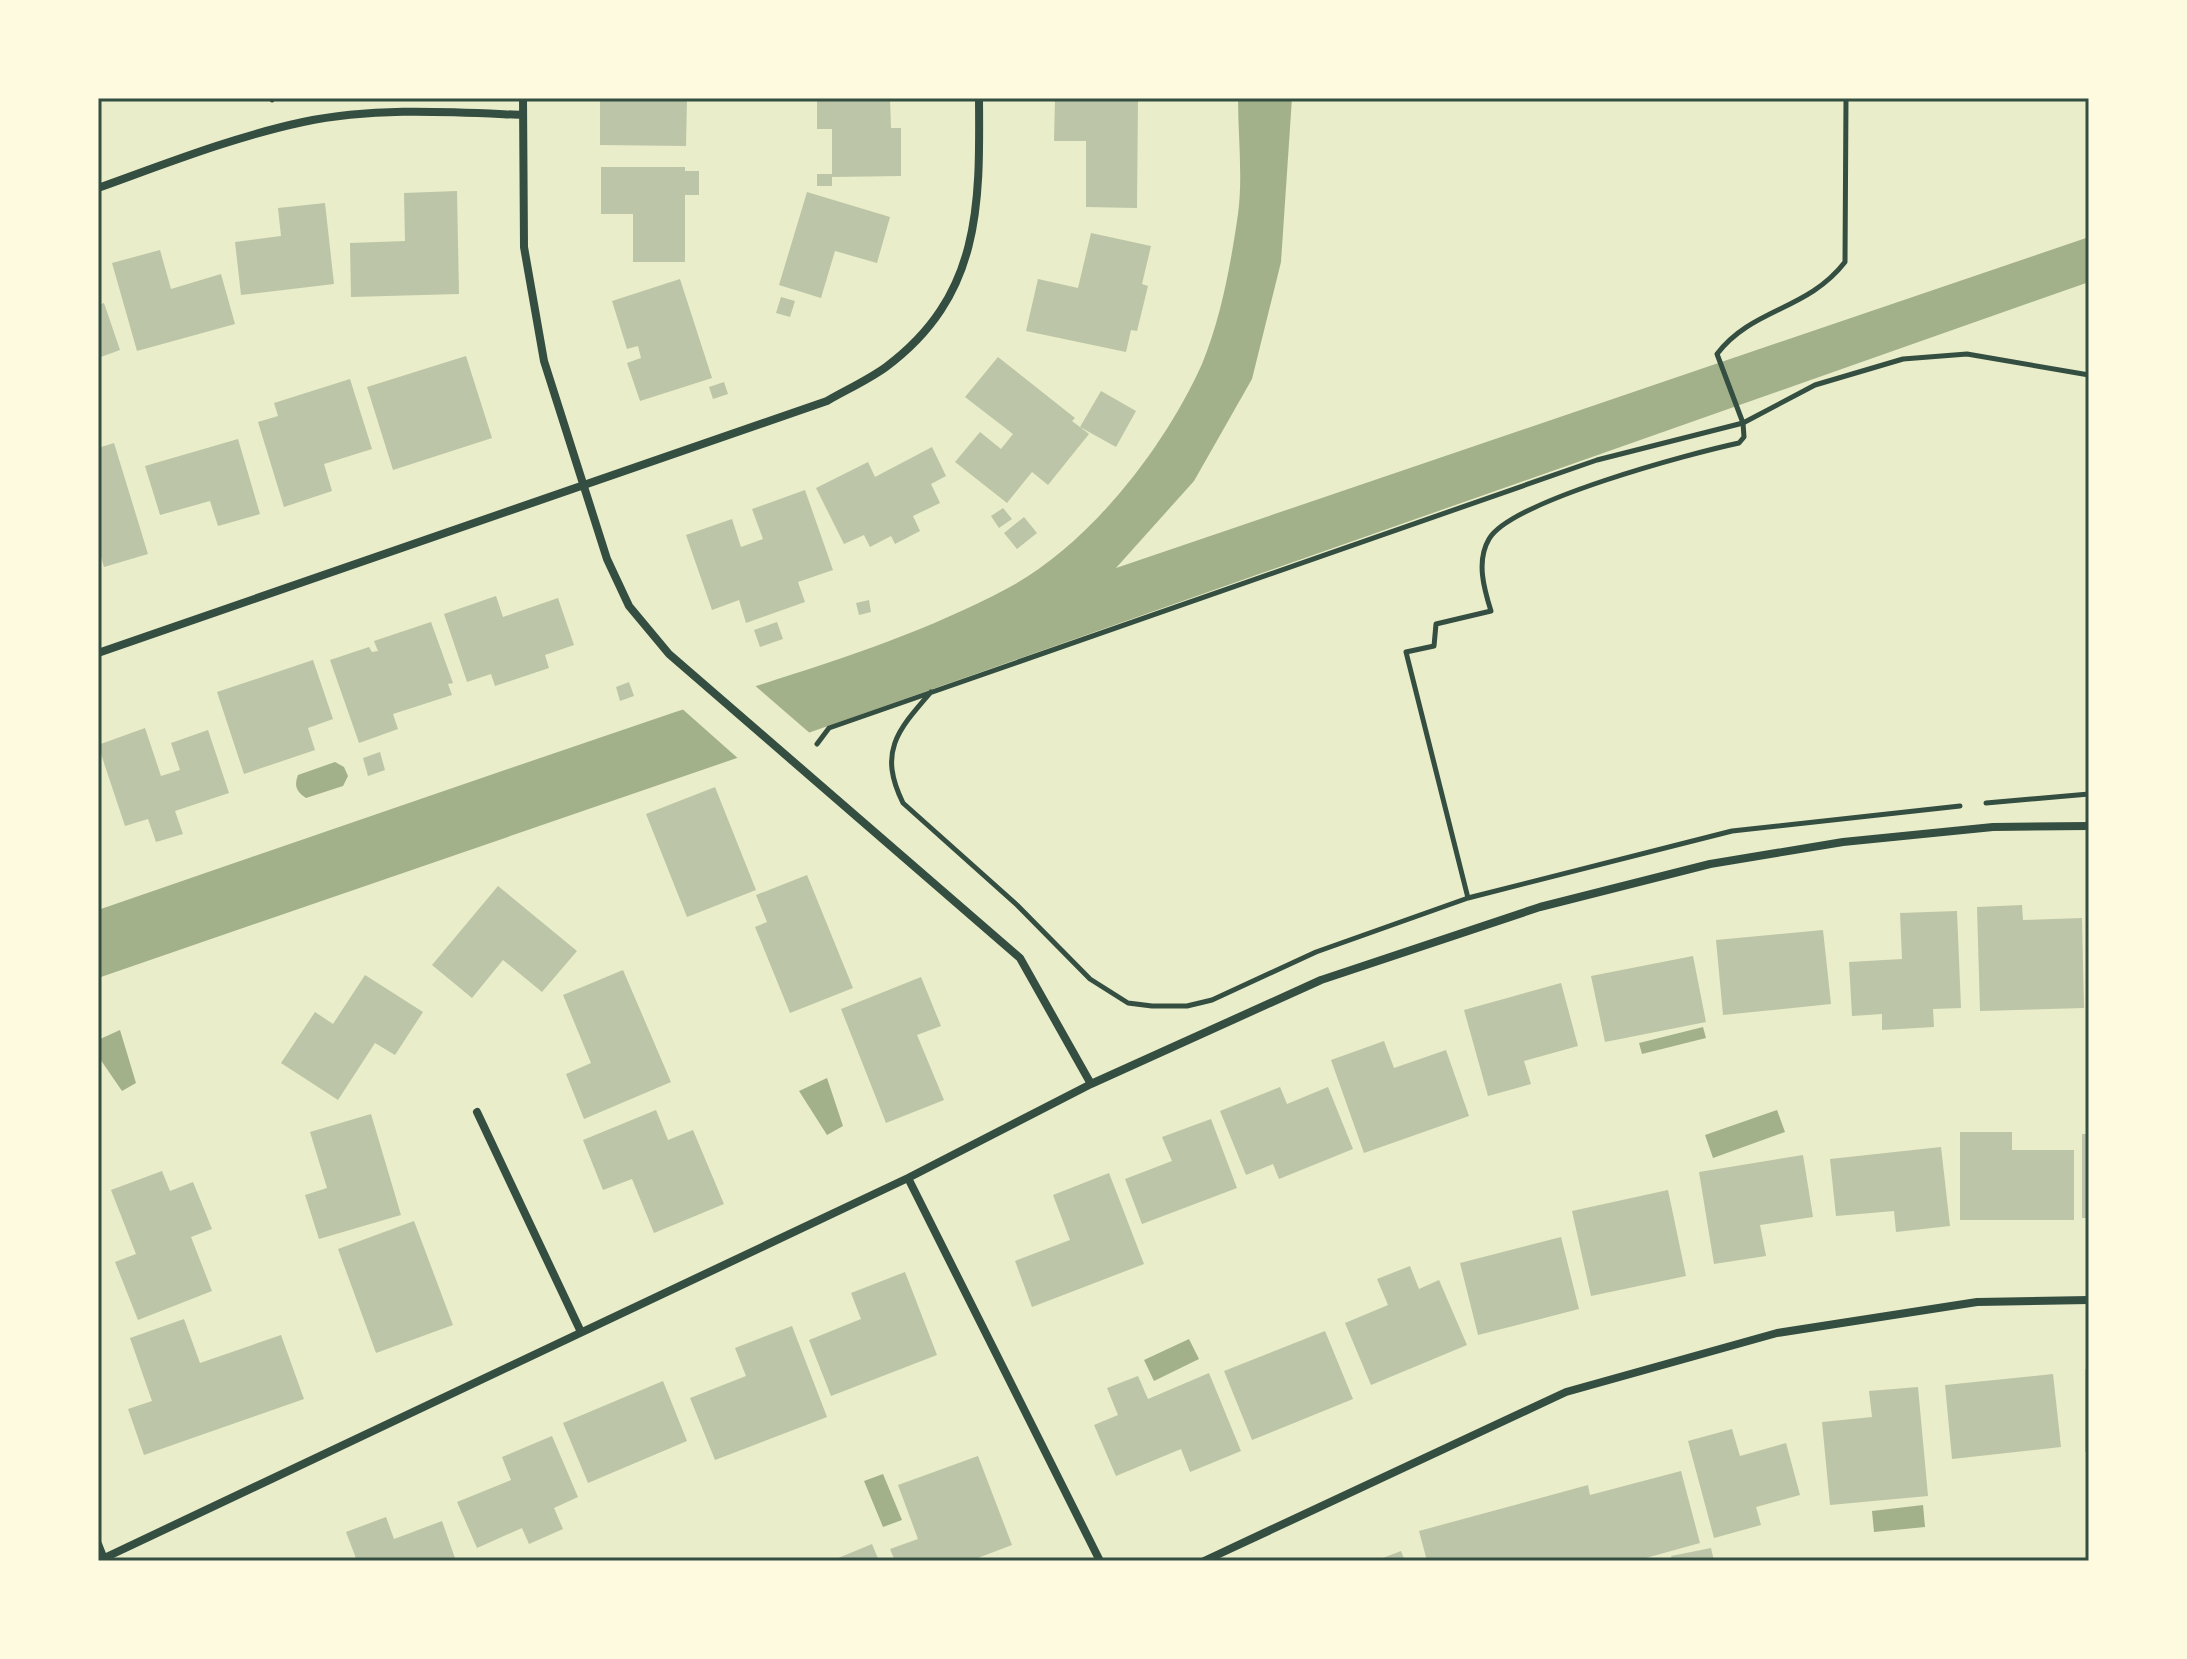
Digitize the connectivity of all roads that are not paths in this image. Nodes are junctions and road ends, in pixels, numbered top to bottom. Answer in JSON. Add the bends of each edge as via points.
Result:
{"nodes":[{"id":1,"x":523,"y":98,"type":"edge"},
{"id":2,"x":979,"y":98,"type":"edge"},
{"id":3,"x":523,"y":115,"type":"junction"},
{"id":4,"x":98,"y":188,"type":"edge"},
{"id":5,"x":583,"y":486,"type":"junction"},
{"id":6,"x":98,"y":653,"type":"edge"},
{"id":7,"x":2089,"y":826,"type":"edge"},
{"id":8,"x":1091,"y":1084,"type":"junction"},
{"id":9,"x":477,"y":1112,"type":"dead end"},
{"id":10,"x":908,"y":1178,"type":"junction"},
{"id":11,"x":2089,"y":1300,"type":"edge"},
{"id":12,"x":581,"y":1332,"type":"junction"},
{"id":13,"x":98,"y":1544,"type":"edge"},
{"id":14,"x":101,"y":1560,"type":"edge"},
{"id":15,"x":1100,"y":1561,"type":"edge"},
{"id":16,"x":1204,"y":1561,"type":"edge"}],
"edges":[{"from":1,"to":3,"type":"street"},
{"from":2,"to":5,"type":"street","via":[[976,222],[959,281],[927,329],[886,367],[827,401]]},
{"from":3,"to":4,"type":"street","via":[[369,113],[304,122],[250,135]]},
{"from":3,"to":5,"type":"street","via":[[524,247],[531,301]]},
{"from":5,"to":6,"type":"street"},
{"from":5,"to":8,"type":"street","via":[[629,606],[669,654],[1020,958]]},
{"from":7,"to":8,"type":"street","via":[[1993,827],[1843,842],[1710,864],[1540,907],[1321,980]]},
{"from":8,"to":10,"type":"street"},
{"from":9,"to":12,"type":"street"},
{"from":10,"to":12,"type":"street"},
{"from":10,"to":15,"type":"street"},
{"from":11,"to":16,"type":"street","via":[[1977,1302],[1777,1333],[1566,1392]]},
{"from":12,"to":14,"type":"street"},
{"from":13,"to":14,"type":"street"}]}
